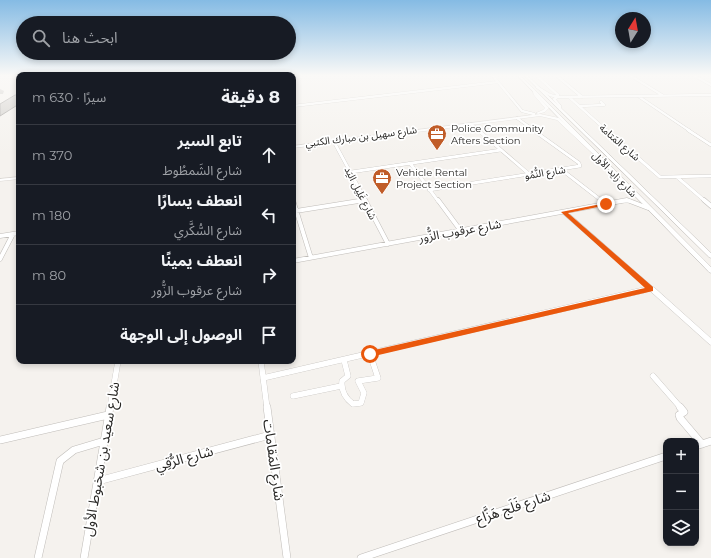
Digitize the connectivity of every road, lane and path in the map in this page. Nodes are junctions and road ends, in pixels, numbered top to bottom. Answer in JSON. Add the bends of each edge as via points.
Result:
{"nodes":[{"id":1,"x":327,"y":102,"type":"edge"},
{"id":2,"x":515,"y":102,"type":"edge"},
{"id":3,"x":542,"y":102,"type":"edge"},
{"id":4,"x":547,"y":102,"type":"edge"},
{"id":5,"x":551,"y":102,"type":"edge"},
{"id":6,"x":557,"y":102,"type":"edge"},
{"id":7,"x":575,"y":102,"type":"edge"},
{"id":8,"x":601,"y":102,"type":"dead end"},
{"id":9,"x":647,"y":102,"type":"edge"},
{"id":10,"x":296,"y":106,"type":"edge"},
{"id":11,"x":580,"y":106,"type":"junction"},
{"id":12,"x":560,"y":109,"type":"junction"},
{"id":13,"x":522,"y":111,"type":"junction"},
{"id":14,"x":534,"y":114,"type":"junction"},
{"id":15,"x":522,"y":116,"type":"junction"},
{"id":16,"x":517,"y":118,"type":"junction"},
{"id":17,"x":471,"y":124,"type":"junction"},
{"id":18,"x":334,"y":142,"type":"junction"},
{"id":19,"x":711,"y":145,"type":"edge"},
{"id":20,"x":296,"y":146,"type":"edge"},
{"id":21,"x":296,"y":146,"type":"edge"},
{"id":22,"x":501,"y":150,"type":"junction"},
{"id":23,"x":598,"y":155,"type":"junction"},
{"id":24,"x":410,"y":164,"type":"junction"},
{"id":25,"x":562,"y":170,"type":"junction"},
{"id":26,"x":351,"y":172,"type":"junction"},
{"id":27,"x":530,"y":174,"type":"junction"},
{"id":28,"x":711,"y":176,"type":"edge"},
{"id":29,"x":677,"y":177,"type":"junction"},
{"id":30,"x":16,"y":178,"type":"edge"},
{"id":31,"x":0,"y":180,"type":"edge"},
{"id":32,"x":429,"y":190,"type":"junction"},
{"id":33,"x":632,"y":191,"type":"junction"},
{"id":34,"x":365,"y":200,"type":"junction"},
{"id":35,"x":627,"y":200,"type":"junction"},
{"id":36,"x":606,"y":204,"type":"junction"},
{"id":37,"x":711,"y":206,"type":"edge"},
{"id":38,"x":649,"y":208,"type":"junction"},
{"id":39,"x":296,"y":211,"type":"joint"},
{"id":40,"x":564,"y":212,"type":"junction"},
{"id":41,"x":461,"y":230,"type":"junction"},
{"id":42,"x":13,"y":234,"type":"junction"},
{"id":43,"x":16,"y":234,"type":"edge"},
{"id":44,"x":0,"y":236,"type":"edge"},
{"id":45,"x":388,"y":244,"type":"junction"},
{"id":46,"x":711,"y":256,"type":"edge"},
{"id":47,"x":311,"y":258,"type":"junction"},
{"id":48,"x":0,"y":259,"type":"edge"},
{"id":49,"x":296,"y":260,"type":"edge"},
{"id":50,"x":711,"y":271,"type":"edge"},
{"id":51,"x":650,"y":289,"type":"junction"},
{"id":52,"x":711,"y":342,"type":"edge"},
{"id":53,"x":370,"y":354,"type":"junction"},
{"id":54,"x":344,"y":360,"type":"junction"},
{"id":55,"x":117,"y":364,"type":"edge"},
{"id":56,"x":261,"y":364,"type":"edge"},
{"id":57,"x":348,"y":376,"type":"junction"},
{"id":58,"x":653,"y":376,"type":"dead end"},
{"id":59,"x":263,"y":378,"type":"junction"},
{"id":60,"x":358,"y":381,"type":"junction"},
{"id":61,"x":341,"y":386,"type":"junction"},
{"id":62,"x":293,"y":396,"type":"dead end"},
{"id":63,"x":108,"y":415,"type":"junction"},
{"id":64,"x":270,"y":435,"type":"junction"},
{"id":65,"x":694,"y":438,"type":"edge"},
{"id":66,"x":0,"y":440,"type":"edge"},
{"id":67,"x":104,"y":441,"type":"junction"},
{"id":68,"x":711,"y":441,"type":"edge"},
{"id":69,"x":699,"y":445,"type":"edge"},
{"id":70,"x":663,"y":457,"type":"edge"},
{"id":71,"x":98,"y":481,"type":"junction"},
{"id":72,"x":38,"y":558,"type":"edge"},
{"id":73,"x":84,"y":558,"type":"edge"},
{"id":74,"x":287,"y":558,"type":"edge"},
{"id":75,"x":361,"y":558,"type":"edge"}],
"edges":[{"from":1,"to":10,"type":"street"},
{"from":2,"to":13,"type":"street"},
{"from":3,"to":14,"type":"street","via":[[547,108]]},
{"from":4,"to":23,"type":"main road","name":"شارع زايد الأول"},
{"from":5,"to":12,"type":"main road","name":"شارع زايد الأول"},
{"from":6,"to":12,"type":"street"},
{"from":7,"to":11,"type":"street","name":"شارع المَتامة"},
{"from":8,"to":11,"type":"street","name":"شارع المَتامة","via":[[604,105]]},
{"from":9,"to":19,"type":"street"},
{"from":11,"to":29,"type":"street","name":"شارع المَتامة","via":[[660,177]]},
{"from":12,"to":46,"type":"main road","name":"شارع زايد الأول"},
{"from":13,"to":14,"type":"street"},
{"from":13,"to":15,"type":"street"},
{"from":14,"to":15,"type":"street","name":"شارع سهيل بن مبارك الكتبي"},
{"from":15,"to":20,"type":"street","name":"شارع سهيل بن مبارك الكتبي"},
{"from":16,"to":17,"type":"street","name":"شارع سهيل بن مبارك الكتبي"},
{"from":16,"to":23,"type":"street","name":"شارع سهيل بن مبارك الكتبي","via":[[540,115],[555,118]]},
{"from":16,"to":25,"type":"street","name":"شارع النُّمُو","via":[[580,164],[579,167]]},
{"from":17,"to":18,"type":"street","name":"شارع سهيل بن مبارك الكتبي"},
{"from":17,"to":22,"type":"street"},
{"from":18,"to":21,"type":"street","name":"شارع سهيل بن مبارك الكتبي"},
{"from":18,"to":26,"type":"street","name":"شارع غَلِيل اليَد"},
{"from":22,"to":24,"type":"street"},
{"from":22,"to":27,"type":"street"},
{"from":23,"to":33,"type":"main road","name":"شارع زايد الأول"},
{"from":24,"to":26,"type":"street"},
{"from":24,"to":32,"type":"street"},
{"from":25,"to":27,"type":"street","name":"شارع النُّمُو"},
{"from":25,"to":36,"type":"street"},
{"from":26,"to":34,"type":"street","name":"شارع غَلِيل اليَد"},
{"from":27,"to":32,"type":"street","name":"شارع النُّمُو"},
{"from":28,"to":29,"type":"street"},
{"from":29,"to":37,"type":"street"},
{"from":30,"to":31,"type":"street"},
{"from":32,"to":41,"type":"street"},
{"from":33,"to":35,"type":"street","via":[[632,198]]},
{"from":33,"to":38,"type":"main road","name":"شارع زايد الأول"},
{"from":34,"to":39,"type":"street"},
{"from":34,"to":45,"type":"street","name":"شارع غَلِيل اليَد"},
{"from":35,"to":36,"type":"street","name":"شارع عرقوب الزُّور"},
{"from":35,"to":38,"type":"street"},
{"from":36,"to":40,"type":"street","name":"شارع عرقوب الزُّور"},
{"from":38,"to":50,"type":"main road","name":"شارع زايد الأول"},
{"from":39,"to":47,"type":"street"},
{"from":40,"to":41,"type":"street","name":"شارع عرقوب الزُّور"},
{"from":40,"to":51,"type":"street"},
{"from":41,"to":45,"type":"street","name":"شارع عرقوب الزُّور"},
{"from":42,"to":43,"type":"street"},
{"from":42,"to":44,"type":"street"},
{"from":42,"to":48,"type":"street"},
{"from":45,"to":47,"type":"street","name":"شارع عرقوب الزُّور"},
{"from":47,"to":49,"type":"street","name":"شارع عرقوب الزُّور"},
{"from":51,"to":52,"type":"street"},
{"from":51,"to":53,"type":"street"},
{"from":53,"to":54,"type":"street"},
{"from":53,"to":60,"type":"street","via":[[378,378]]},
{"from":54,"to":57,"type":"street"},
{"from":54,"to":59,"type":"street"},
{"from":55,"to":63,"type":"street","name":"شارع سعيد بن شخبوط الأول"},
{"from":56,"to":59,"type":"street","name":"شارع المَقامات"},
{"from":57,"to":60,"type":"street"},
{"from":57,"to":61,"type":"street","via":[[342,381]]},
{"from":58,"to":65,"type":"street","via":[[683,410],[684,412],[679,414],[680,418]]},
{"from":59,"to":64,"type":"street","name":"شارع المَقامات"},
{"from":60,"to":61,"type":"street","via":[[364,393],[361,403],[353,404],[345,397]]},
{"from":61,"to":62,"type":"street"},
{"from":63,"to":66,"type":"street"},
{"from":63,"to":67,"type":"street","name":"شارع سعيد بن شخبوط الأول"},
{"from":64,"to":71,"type":"street","name":"شارع الرُّقِي"},
{"from":64,"to":74,"type":"street","name":"شارع المَقامات"},
{"from":67,"to":71,"type":"street","name":"شارع سعيد بن شخبوط الأول"},
{"from":67,"to":72,"type":"street","via":[[73,450],[65,454],[60,461]]},
{"from":68,"to":69,"type":"street"},
{"from":70,"to":75,"type":"street","name":"شارع فَلَج هَزَّاع"},
{"from":71,"to":73,"type":"street","name":"شارع سعيد بن شخبوط الأول"}]}
